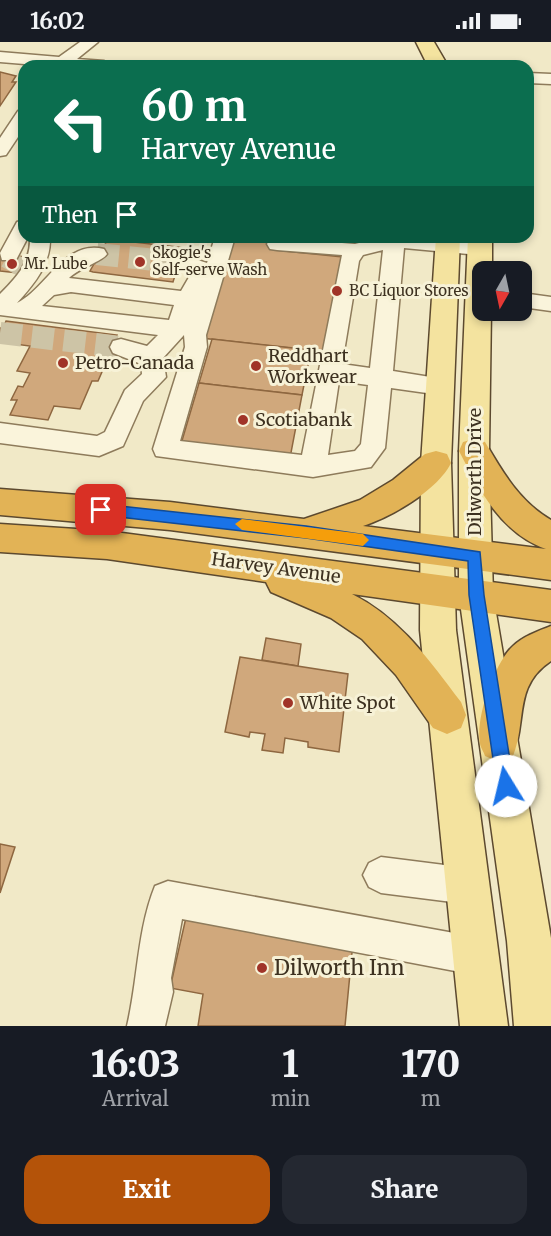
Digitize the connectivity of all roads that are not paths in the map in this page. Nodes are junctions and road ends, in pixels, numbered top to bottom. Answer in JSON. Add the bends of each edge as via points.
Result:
{"nodes":[{"id":1,"x":90,"y":42,"type":"edge"},
{"id":2,"x":425,"y":42,"type":"edge"},
{"id":3,"x":0,"y":57,"type":"edge"},
{"id":4,"x":25,"y":60,"type":"edge"},
{"id":5,"x":65,"y":60,"type":"edge"},
{"id":6,"x":435,"y":60,"type":"edge"},
{"id":7,"x":534,"y":78,"type":"edge"},
{"id":8,"x":551,"y":79,"type":"edge"},
{"id":9,"x":18,"y":124,"type":"edge"},
{"id":10,"x":0,"y":151,"type":"edge"},
{"id":11,"x":18,"y":223,"type":"edge"},
{"id":12,"x":30,"y":243,"type":"edge"},
{"id":13,"x":38,"y":243,"type":"edge"},
{"id":14,"x":223,"y":243,"type":"edge"},
{"id":15,"x":379,"y":243,"type":"edge"},
{"id":16,"x":393,"y":243,"type":"edge"},
{"id":17,"x":448,"y":243,"type":"edge"},
{"id":18,"x":479,"y":243,"type":"edge"},
{"id":19,"x":277,"y":244,"type":"dead end"},
{"id":20,"x":355,"y":250,"type":"junction"},
{"id":21,"x":97,"y":254,"type":"tunnel mouth"},
{"id":22,"x":10,"y":258,"type":"edge"},
{"id":23,"x":479,"y":261,"type":"edge"},
{"id":24,"x":185,"y":263,"type":"dead end"},
{"id":25,"x":48,"y":289,"type":"junction"},
{"id":26,"x":0,"y":294,"type":"edge"},
{"id":27,"x":187,"y":299,"type":"junction"},
{"id":28,"x":532,"y":301,"type":"edge"},
{"id":29,"x":551,"y":304,"type":"edge"},
{"id":30,"x":0,"y":308,"type":"edge"},
{"id":31,"x":23,"y":311,"type":"junction"},
{"id":32,"x":479,"y":321,"type":"edge"},
{"id":33,"x":177,"y":329,"type":"junction"},
{"id":34,"x":121,"y":347,"type":"tunnel mouth"},
{"id":35,"x":148,"y":358,"type":"junction"},
{"id":36,"x":329,"y":371,"type":"junction"},
{"id":37,"x":381,"y":378,"type":"junction"},
{"id":38,"x":441,"y":386,"type":"junction"},
{"id":39,"x":0,"y":433,"type":"edge"},
{"id":40,"x":474,"y":451,"type":"junction"},
{"id":41,"x":436,"y":463,"type":"junction"},
{"id":42,"x":313,"y":467,"type":"junction"},
{"id":43,"x":3,"y":501,"type":"edge"},
{"id":44,"x":306,"y":532,"type":"junction"},
{"id":45,"x":551,"y":537,"type":"edge"},
{"id":46,"x":0,"y":538,"type":"edge"},
{"id":47,"x":438,"y":552,"type":"junction"},
{"id":48,"x":475,"y":556,"type":"junction"},
{"id":49,"x":234,"y":562,"type":"junction"},
{"id":50,"x":551,"y":565,"type":"edge"},
{"id":51,"x":437,"y":588,"type":"junction"},
{"id":52,"x":476,"y":595,"type":"junction"},
{"id":53,"x":551,"y":606,"type":"edge"},
{"id":54,"x":551,"y":643,"type":"edge"},
{"id":55,"x":447,"y":715,"type":"junction"},
{"id":56,"x":499,"y":742,"type":"junction"},
{"id":57,"x":381,"y":875,"type":"dead end"},
{"id":58,"x":468,"y":886,"type":"junction"},
{"id":59,"x":540,"y":943,"type":"edge"},
{"id":60,"x":476,"y":956,"type":"junction"},
{"id":61,"x":146,"y":1026,"type":"edge"},
{"id":62,"x":484,"y":1026,"type":"edge"},
{"id":63,"x":538,"y":1026,"type":"edge"}],
"edges":[{"from":1,"to":5,"type":"street"},
{"from":2,"to":6,"type":"main road"},
{"from":3,"to":4,"type":"street"},
{"from":7,"to":8,"type":"street"},
{"from":9,"to":10,"type":"street"},
{"from":11,"to":22,"type":"street"},
{"from":12,"to":22,"type":"street"},
{"from":13,"to":30,"type":"street","via":[[40,257]]},
{"from":14,"to":42,"type":"street","via":[[165,448]]},
{"from":15,"to":20,"type":"street"},
{"from":16,"to":37,"type":"street"},
{"from":17,"to":38,"type":"main road","name":"Dilworth Drive"},
{"from":18,"to":23,"type":"main road","name":"Dilworth Drive"},
{"from":19,"to":20,"type":"street"},
{"from":20,"to":36,"type":"street","via":[[349,261]]},
{"from":21,"to":25,"type":"street","via":[[68,265]]},
{"from":22,"to":26,"type":"street"},
{"from":24,"to":27,"type":"street","via":[[200,267],[202,272]]},
{"from":25,"to":27,"type":"street","via":[[71,285]]},
{"from":25,"to":31,"type":"street"},
{"from":27,"to":33,"type":"street"},
{"from":28,"to":29,"type":"street"},
{"from":30,"to":31,"type":"street"},
{"from":31,"to":33,"type":"street"},
{"from":32,"to":40,"type":"main road","name":"Dilworth Drive"},
{"from":33,"to":35,"type":"street"},
{"from":34,"to":35,"type":"street"},
{"from":35,"to":39,"type":"street","via":[[154,363],[154,377],[133,396],[123,424],[109,443],[93,446]]},
{"from":36,"to":37,"type":"street"},
{"from":36,"to":42,"type":"street"},
{"from":37,"to":38,"type":"street"},
{"from":37,"to":42,"type":"street","via":[[373,448],[362,460]]},
{"from":38,"to":41,"type":"main road","name":"Dilworth Drive"},
{"from":40,"to":45,"type":"highway","via":[[496,491],[519,519]]},
{"from":40,"to":48,"type":"main road","name":"Dilworth Drive"},
{"from":41,"to":44,"type":"highway","via":[[371,510]]},
{"from":41,"to":47,"type":"main road","name":"Dilworth Drive"},
{"from":43,"to":44,"type":"highway"},
{"from":44,"to":47,"type":"highway"},
{"from":46,"to":49,"type":"highway","name":"Harvey Avenue","via":[[107,545]]},
{"from":47,"to":48,"type":"highway"},
{"from":47,"to":51,"type":"main road","name":"Dilworth Drive"},
{"from":48,"to":50,"type":"highway"},
{"from":48,"to":52,"type":"main road","name":"Dilworth Drive"},
{"from":49,"to":51,"type":"highway","name":"Harvey Avenue"},
{"from":49,"to":55,"type":"highway","via":[[322,596],[363,619],[403,656]]},
{"from":51,"to":52,"type":"highway","name":"Harvey Avenue"},
{"from":51,"to":55,"type":"main road","name":"Dilworth Drive"},
{"from":52,"to":53,"type":"highway","name":"Harvey Avenue"},
{"from":52,"to":56,"type":"main road","name":"Dilworth Drive"},
{"from":54,"to":56,"type":"highway","via":[[516,670],[504,695]]},
{"from":55,"to":58,"type":"main road","name":"Dilworth Drive"},
{"from":56,"to":59,"type":"main road","name":"Dilworth Drive"},
{"from":57,"to":58,"type":"street"},
{"from":58,"to":60,"type":"main road","name":"Dilworth Drive"},
{"from":59,"to":63,"type":"main road","name":"Dilworth Drive"},
{"from":60,"to":61,"type":"street","via":[[168,899]]},
{"from":60,"to":62,"type":"main road","name":"Dilworth Drive"}]}
